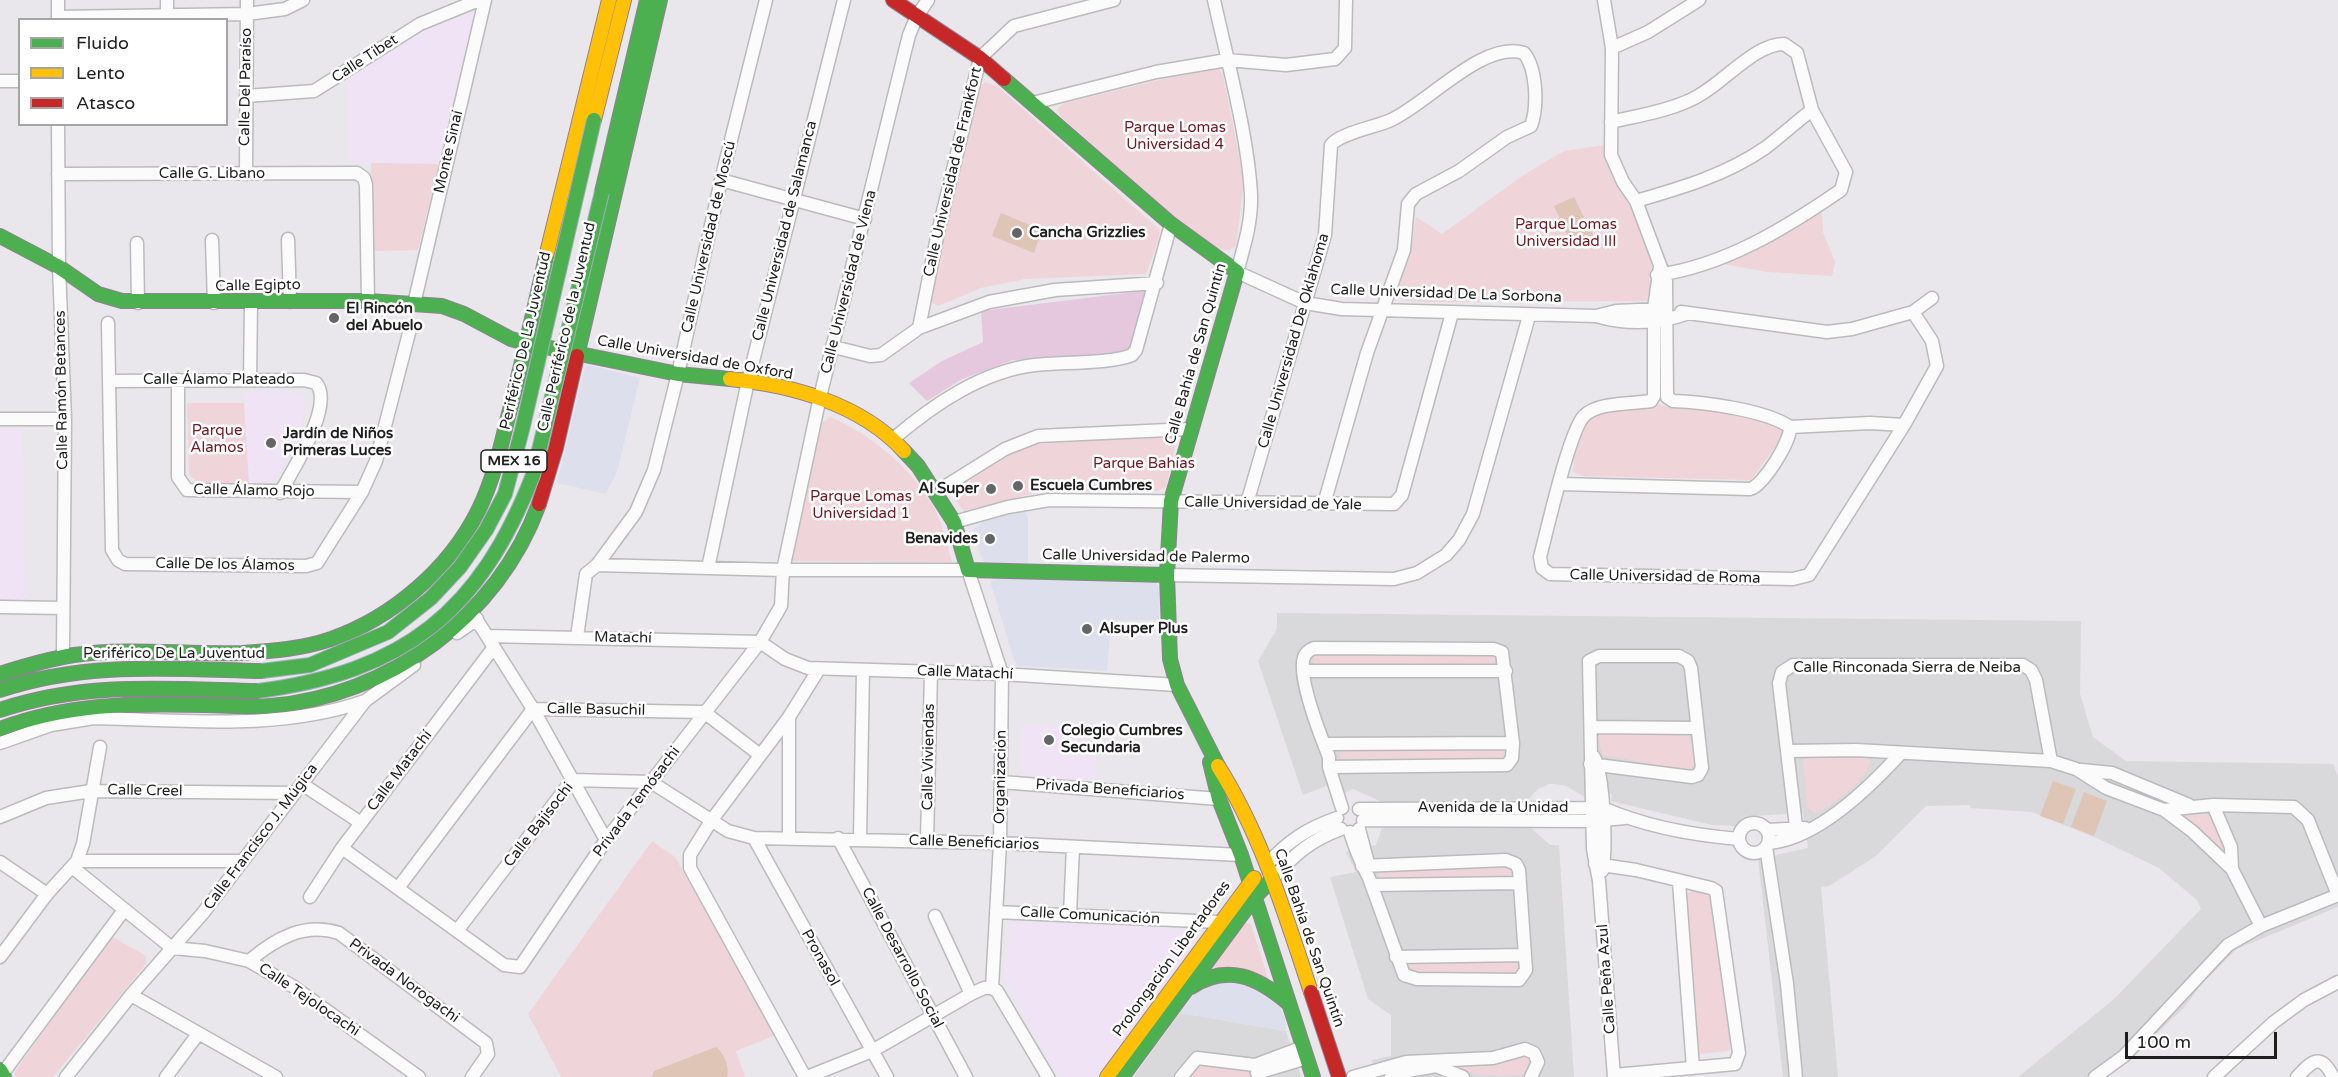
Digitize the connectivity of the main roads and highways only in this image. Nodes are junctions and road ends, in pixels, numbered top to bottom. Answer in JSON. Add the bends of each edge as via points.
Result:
{"nodes":[{"id":1,"x":610,"y":0,"type":"edge"},
{"id":2,"x":624,"y":0,"type":"edge"},
{"id":3,"x":649,"y":0,"type":"edge"},
{"id":4,"x":660,"y":0,"type":"edge"},
{"id":5,"x":893,"y":0,"type":"edge"},
{"id":6,"x":650,"y":43,"type":"junction"},
{"id":7,"x":0,"y":236,"type":"edge"},
{"id":8,"x":1237,"y":272,"type":"joint"},
{"id":9,"x":534,"y":308,"type":"junction"},
{"id":10,"x":584,"y":322,"type":"junction"},
{"id":11,"x":526,"y":343,"type":"junction"},
{"id":12,"x":578,"y":354,"type":"junction"},
{"id":13,"x":514,"y":393,"type":"junction"},
{"id":14,"x":564,"y":408,"type":"junction"},
{"id":15,"x":968,"y":570,"type":"joint"},
{"id":16,"x":1167,"y":574,"type":"junction"},
{"id":17,"x":0,"y":674,"type":"edge"},
{"id":18,"x":0,"y":690,"type":"edge"},
{"id":19,"x":0,"y":710,"type":"edge"},
{"id":20,"x":0,"y":729,"type":"edge"},
{"id":21,"x":1208,"y":749,"type":"junction"},
{"id":22,"x":1268,"y":863,"type":"junction"},
{"id":23,"x":1273,"y":878,"type":"junction"},
{"id":24,"x":1250,"y":882,"type":"junction"},
{"id":25,"x":1254,"y":898,"type":"junction"},
{"id":26,"x":1176,"y":992,"type":"junction"},
{"id":27,"x":1288,"y":1004,"type":"junction"},
{"id":28,"x":1107,"y":1077,"type":"edge"},
{"id":29,"x":1122,"y":1077,"type":"edge"},
{"id":30,"x":1313,"y":1077,"type":"edge"},
{"id":31,"x":1339,"y":1077,"type":"edge"}],
"edges":[{"from":1,"to":9,"type":"main road"},
{"from":2,"to":18,"type":"main road","name":"Periférico De La Juventud","number":"MEX 16","bridge":true,"via":[[505,494],[460,567],[431,598],[388,632],[310,665],[262,671],[99,669],[57,673]]},
{"from":3,"to":6,"type":"main road"},
{"from":3,"to":19,"type":"main road","number":"MEX 16","bridge":true,"via":[[532,475],[500,550],[470,593],[405,647],[321,682],[258,691],[100,689],[59,693]]},
{"from":4,"to":6,"type":"main road","name":"Calle Periférico de la Juventud"},
{"from":5,"to":8,"type":"main road","name":"Calle Universidad De La Sorbona","via":[[980,58],[1171,224]]},
{"from":6,"to":10,"type":"main road","name":"Calle Periférico de la Juventud"},
{"from":7,"to":11,"type":"main road","name":"Calle Egipto","via":[[59,267],[98,294],[138,303],[414,304],[452,309]]},
{"from":8,"to":16,"type":"main road","name":"Calle Bahía de San Quintín","via":[[1171,501]]},
{"from":9,"to":10,"type":"main road","via":[[538,315],[552,322],[571,326]]},
{"from":9,"to":11,"type":"main road"},
{"from":10,"to":12,"type":"main road","name":"Calle Periférico de la Juventud"},
{"from":11,"to":12,"type":"main road","name":"Calle Universidad de Oxford"},
{"from":11,"to":13,"type":"main road"},
{"from":12,"to":14,"type":"main road","name":"Calle Periférico de la Juventud"},
{"from":12,"to":15,"type":"main road","name":"Calle Universidad de Oxford","via":[[678,374],[748,381],[820,397],[855,415],[893,439],[936,492],[954,522]]},
{"from":13,"to":14,"type":"main road","via":[[538,393]]},
{"from":13,"to":17,"type":"main road","via":[[489,487],[477,514],[436,570],[407,596],[364,624],[308,646],[264,652],[94,651]]},
{"from":14,"to":20,"type":"main road","name":"Calle Periférico de la Juventud","via":[[540,500],[524,540],[474,615],[375,680],[337,693],[270,706],[97,704]]},
{"from":15,"to":16,"type":"main road","name":"Calle Universidad de Palermo"},
{"from":16,"to":21,"type":"main road","name":"Calle Bahía de San Quintín","via":[[1169,650],[1177,685]]},
{"from":21,"to":22,"type":"main road","name":"Calle Bahía de San Quintín","via":[[1235,793]]},
{"from":21,"to":24,"type":"main road","name":"Calle Bahía de San Quintín","via":[[1219,799]]},
{"from":22,"to":23,"type":"main road","name":"Calle Bahía de San Quintín"},
{"from":22,"to":24,"type":"main road","name":"Prolongación Libertadores"},
{"from":23,"to":25,"type":"main road","name":"Prolongación Libertadores"},
{"from":23,"to":31,"type":"main road","name":"Calle Bahía de San Quintín"},
{"from":24,"to":25,"type":"main road","name":"Calle Bahía de San Quintín"},
{"from":24,"to":26,"type":"main road","name":"Prolongación Libertadores","via":[[1219,922]]},
{"from":25,"to":26,"type":"main road","name":"Prolongación Libertadores"},
{"from":25,"to":27,"type":"main road","name":"Calle Bahía de San Quintín"},
{"from":26,"to":27,"type":"main road","via":[[1215,974],[1234,973],[1265,984]]},
{"from":26,"to":28,"type":"main road","name":"Prolongación Libertadores"},
{"from":26,"to":29,"type":"main road","name":"Prolongación Libertadores"},
{"from":27,"to":30,"type":"main road","name":"Calle Bahía de San Quintín"}]}
